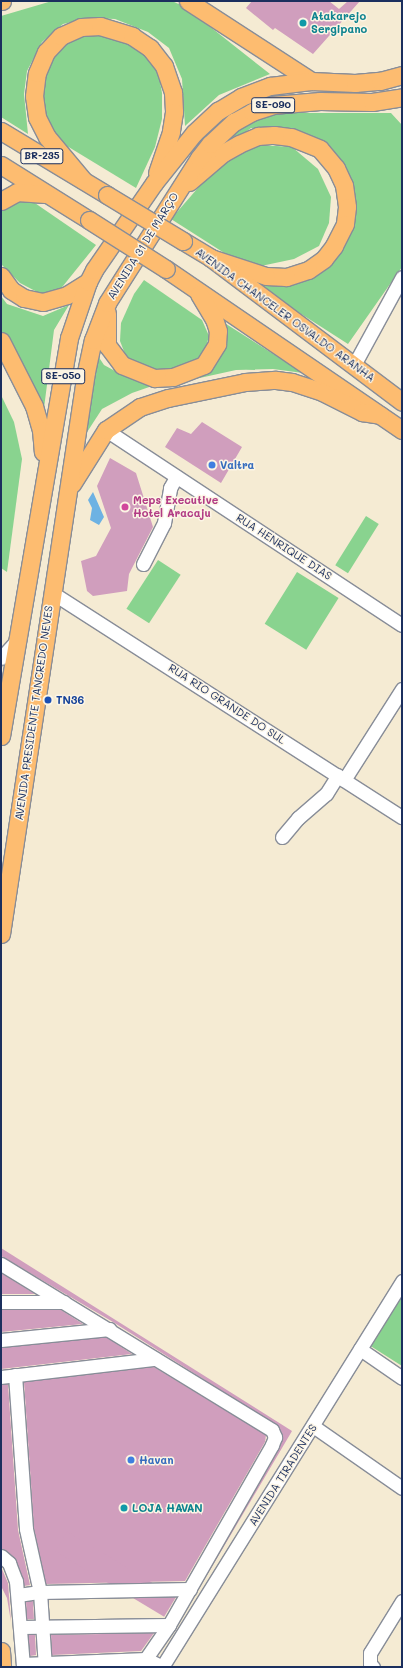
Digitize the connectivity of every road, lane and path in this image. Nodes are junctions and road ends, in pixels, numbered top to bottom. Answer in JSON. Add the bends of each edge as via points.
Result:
{"nodes":[{"id":1,"x":188,"y":1,"type":"edge"},
{"id":2,"x":402,"y":75,"type":"edge"},
{"id":3,"x":311,"y":81,"type":"junction"},
{"id":4,"x":402,"y":97,"type":"edge"},
{"id":5,"x":1,"y":131,"type":"edge"},
{"id":6,"x":1,"y":165,"type":"edge"},
{"id":7,"x":83,"y":180,"type":"junction"},
{"id":8,"x":154,"y":183,"type":"junction"},
{"id":9,"x":179,"y":188,"type":"junction"},
{"id":10,"x":47,"y":194,"type":"junction"},
{"id":11,"x":1,"y":200,"type":"edge"},
{"id":12,"x":211,"y":258,"type":"junction"},
{"id":13,"x":1,"y":276,"type":"edge"},
{"id":14,"x":402,"y":276,"type":"edge"},
{"id":15,"x":88,"y":282,"type":"junction"},
{"id":16,"x":195,"y":288,"type":"junction"},
{"id":17,"x":398,"y":292,"type":"edge"},
{"id":18,"x":107,"y":303,"type":"junction"},
{"id":19,"x":1,"y":341,"type":"edge"},
{"id":20,"x":354,"y":366,"type":"junction"},
{"id":21,"x":402,"y":402,"type":"edge"},
{"id":22,"x":380,"y":415,"type":"junction"},
{"id":23,"x":106,"y":430,"type":"junction"},
{"id":24,"x":402,"y":430,"type":"edge"},
{"id":25,"x":45,"y":472,"type":"junction"},
{"id":26,"x":176,"y":477,"type":"junction"},
{"id":27,"x":67,"y":491,"type":"junction"},
{"id":28,"x":143,"y":564,"type":"dead end"},
{"id":29,"x":51,"y":592,"type":"junction"},
{"id":30,"x":402,"y":625,"type":"edge"},
{"id":31,"x":19,"y":638,"type":"junction"},
{"id":32,"x":1,"y":658,"type":"edge"},
{"id":33,"x":402,"y":689,"type":"edge"},
{"id":34,"x":1,"y":736,"type":"edge"},
{"id":35,"x":341,"y":778,"type":"junction"},
{"id":36,"x":402,"y":817,"type":"edge"},
{"id":37,"x":282,"y":837,"type":"dead end"},
{"id":38,"x":1,"y":934,"type":"edge"},
{"id":39,"x":1,"y":1264,"type":"edge"},
{"id":40,"x":402,"y":1281,"type":"edge"},
{"id":41,"x":1,"y":1302,"type":"edge"},
{"id":42,"x":64,"y":1302,"type":"junction"},
{"id":43,"x":110,"y":1329,"type":"junction"},
{"id":44,"x":1,"y":1340,"type":"edge"},
{"id":45,"x":360,"y":1349,"type":"junction"},
{"id":46,"x":155,"y":1359,"type":"junction"},
{"id":47,"x":15,"y":1375,"type":"junction"},
{"id":48,"x":1,"y":1377,"type":"edge"},
{"id":49,"x":402,"y":1378,"type":"edge"},
{"id":50,"x":313,"y":1426,"type":"junction"},
{"id":51,"x":402,"y":1488,"type":"edge"},
{"id":52,"x":1,"y":1556,"type":"edge"},
{"id":53,"x":190,"y":1589,"type":"junction"},
{"id":54,"x":40,"y":1592,"type":"junction"},
{"id":55,"x":18,"y":1595,"type":"junction"},
{"id":56,"x":402,"y":1601,"type":"edge"},
{"id":57,"x":169,"y":1625,"type":"junction"},
{"id":58,"x":42,"y":1626,"type":"junction"},
{"id":59,"x":21,"y":1627,"type":"junction"},
{"id":60,"x":1,"y":1651,"type":"edge"},
{"id":61,"x":371,"y":1662,"type":"edge"},
{"id":62,"x":143,"y":1663,"type":"edge"},
{"id":63,"x":23,"y":1665,"type":"edge"},
{"id":64,"x":45,"y":1665,"type":"edge"},
{"id":65,"x":2,"y":1667,"type":"edge"},
{"id":66,"x":163,"y":1667,"type":"edge"}],
"edges":[{"from":1,"to":3,"type":"main road"},
{"from":2,"to":3,"type":"main road","number":"SE-090","via":[[380,81],[355,83]]},
{"from":3,"to":8,"type":"main road","number":"SE-090","via":[[262,89],[241,97],[218,111],[194,133]]},
{"from":4,"to":9,"type":"main road","number":"SE-090","via":[[372,102],[293,102],[252,112],[234,122],[210,144]]},
{"from":5,"to":7,"type":"main road","name":"AVENIDA CHANCELER OSVALDO ARANHA","number":"BR-235"},
{"from":6,"to":10,"type":"main road","number":"BR-235"},
{"from":7,"to":8,"type":"main road","via":[[47,137],[37,116],[34,96],[37,73],[46,52],[61,36],[81,27],[100,26],[132,36],[150,48],[164,66],[173,92],[171,132]]},
{"from":7,"to":12,"type":"main road","name":"AVENIDA CHANCELER OSVALDO ARANHA","number":"BR-235","bridge":true},
{"from":8,"to":15,"type":"main road","number":"SE-050"},
{"from":9,"to":12,"type":"main road","via":[[195,179],[223,153],[239,144],[258,136],[274,135],[292,137],[320,149],[336,168],[344,185],[347,207],[345,224],[324,259],[308,270],[286,277],[266,276]]},
{"from":9,"to":18,"type":"main road","name":"AVENIDA 31 DE MARÇO","number":"SE-050"},
{"from":10,"to":11,"type":"main road","via":[[17,192]]},
{"from":10,"to":16,"type":"main road","number":"BR-235","bridge":true},
{"from":12,"to":20,"type":"main road","name":"AVENIDA CHANCELER OSVALDO ARANHA","number":"BR-235"},
{"from":13,"to":15,"type":"main road","via":[[11,290],[24,298],[43,302],[67,295]]},
{"from":14,"to":17,"type":"street"},
{"from":15,"to":25,"type":"main road","number":"SE-050","via":[[70,338]]},
{"from":16,"to":18,"type":"main road","via":[[214,319],[218,331],[217,344],[204,365],[173,377],[155,378],[137,373],[122,365],[113,355],[108,345]]},
{"from":16,"to":22,"type":"main road","number":"BR-235"},
{"from":17,"to":20,"type":"street"},
{"from":18,"to":27,"type":"main road","name":"AVENIDA 31 DE MARÇO","number":"SE-050","via":[[93,340]]},
{"from":19,"to":25,"type":"main road","via":[[34,406],[41,430]]},
{"from":20,"to":21,"type":"main road","name":"AVENIDA CHANCELER OSVALDO ARANHA","number":"BR-235"},
{"from":22,"to":23,"type":"main road","via":[[362,412],[322,392],[292,382],[261,379],[168,398],[140,407]]},
{"from":22,"to":24,"type":"main road","number":"BR-235"},
{"from":23,"to":26,"type":"street","name":"RUA HENRIQUE DIAS"},
{"from":23,"to":27,"type":"main road"},
{"from":25,"to":31,"type":"main road","number":"SE-050"},
{"from":26,"to":28,"type":"street","via":[[170,488],[164,523]]},
{"from":26,"to":30,"type":"street","name":"RUA HENRIQUE DIAS"},
{"from":27,"to":29,"type":"main road","name":"AVENIDA PRESIDENTE TANCREDO NEVES","number":"SE-050"},
{"from":29,"to":35,"type":"street","name":"RUA RIO GRANDE DO SUL"},
{"from":29,"to":38,"type":"main road","name":"AVENIDA PRESIDENTE TANCREDO NEVES","number":"SE-050"},
{"from":31,"to":32,"type":"street"},
{"from":31,"to":34,"type":"main road","number":"SE-050"},
{"from":33,"to":35,"type":"street"},
{"from":35,"to":36,"type":"street","name":"RUA RIO GRANDE DO SUL"},
{"from":35,"to":37,"type":"street","via":[[298,818]]},
{"from":39,"to":42,"type":"street"},
{"from":40,"to":45,"type":"street","name":"AVENIDA TIRADENTES"},
{"from":41,"to":42,"type":"street"},
{"from":42,"to":43,"type":"street"},
{"from":43,"to":44,"type":"street"},
{"from":43,"to":46,"type":"street"},
{"from":45,"to":49,"type":"street"},
{"from":45,"to":50,"type":"street","name":"AVENIDA TIRADENTES"},
{"from":46,"to":47,"type":"street"},
{"from":46,"to":53,"type":"street","via":[[272,1430],[274,1437],[272,1446]]},
{"from":47,"to":48,"type":"street"},
{"from":47,"to":54,"type":"street","via":[[26,1529]]},
{"from":50,"to":51,"type":"street"},
{"from":50,"to":66,"type":"street","name":"AVENIDA TIRADENTES"},
{"from":52,"to":55,"type":"street","via":[[9,1563]]},
{"from":53,"to":54,"type":"street"},
{"from":53,"to":57,"type":"street"},
{"from":54,"to":55,"type":"street"},
{"from":54,"to":58,"type":"street"},
{"from":55,"to":59,"type":"street"},
{"from":56,"to":61,"type":"street"},
{"from":57,"to":58,"type":"street"},
{"from":57,"to":62,"type":"street"},
{"from":58,"to":59,"type":"street"},
{"from":58,"to":64,"type":"street"},
{"from":59,"to":63,"type":"street"},
{"from":60,"to":65,"type":"main road"},
{"from":62,"to":64,"type":"street"},
{"from":62,"to":66,"type":"street"},
{"from":63,"to":64,"type":"street"}]}
